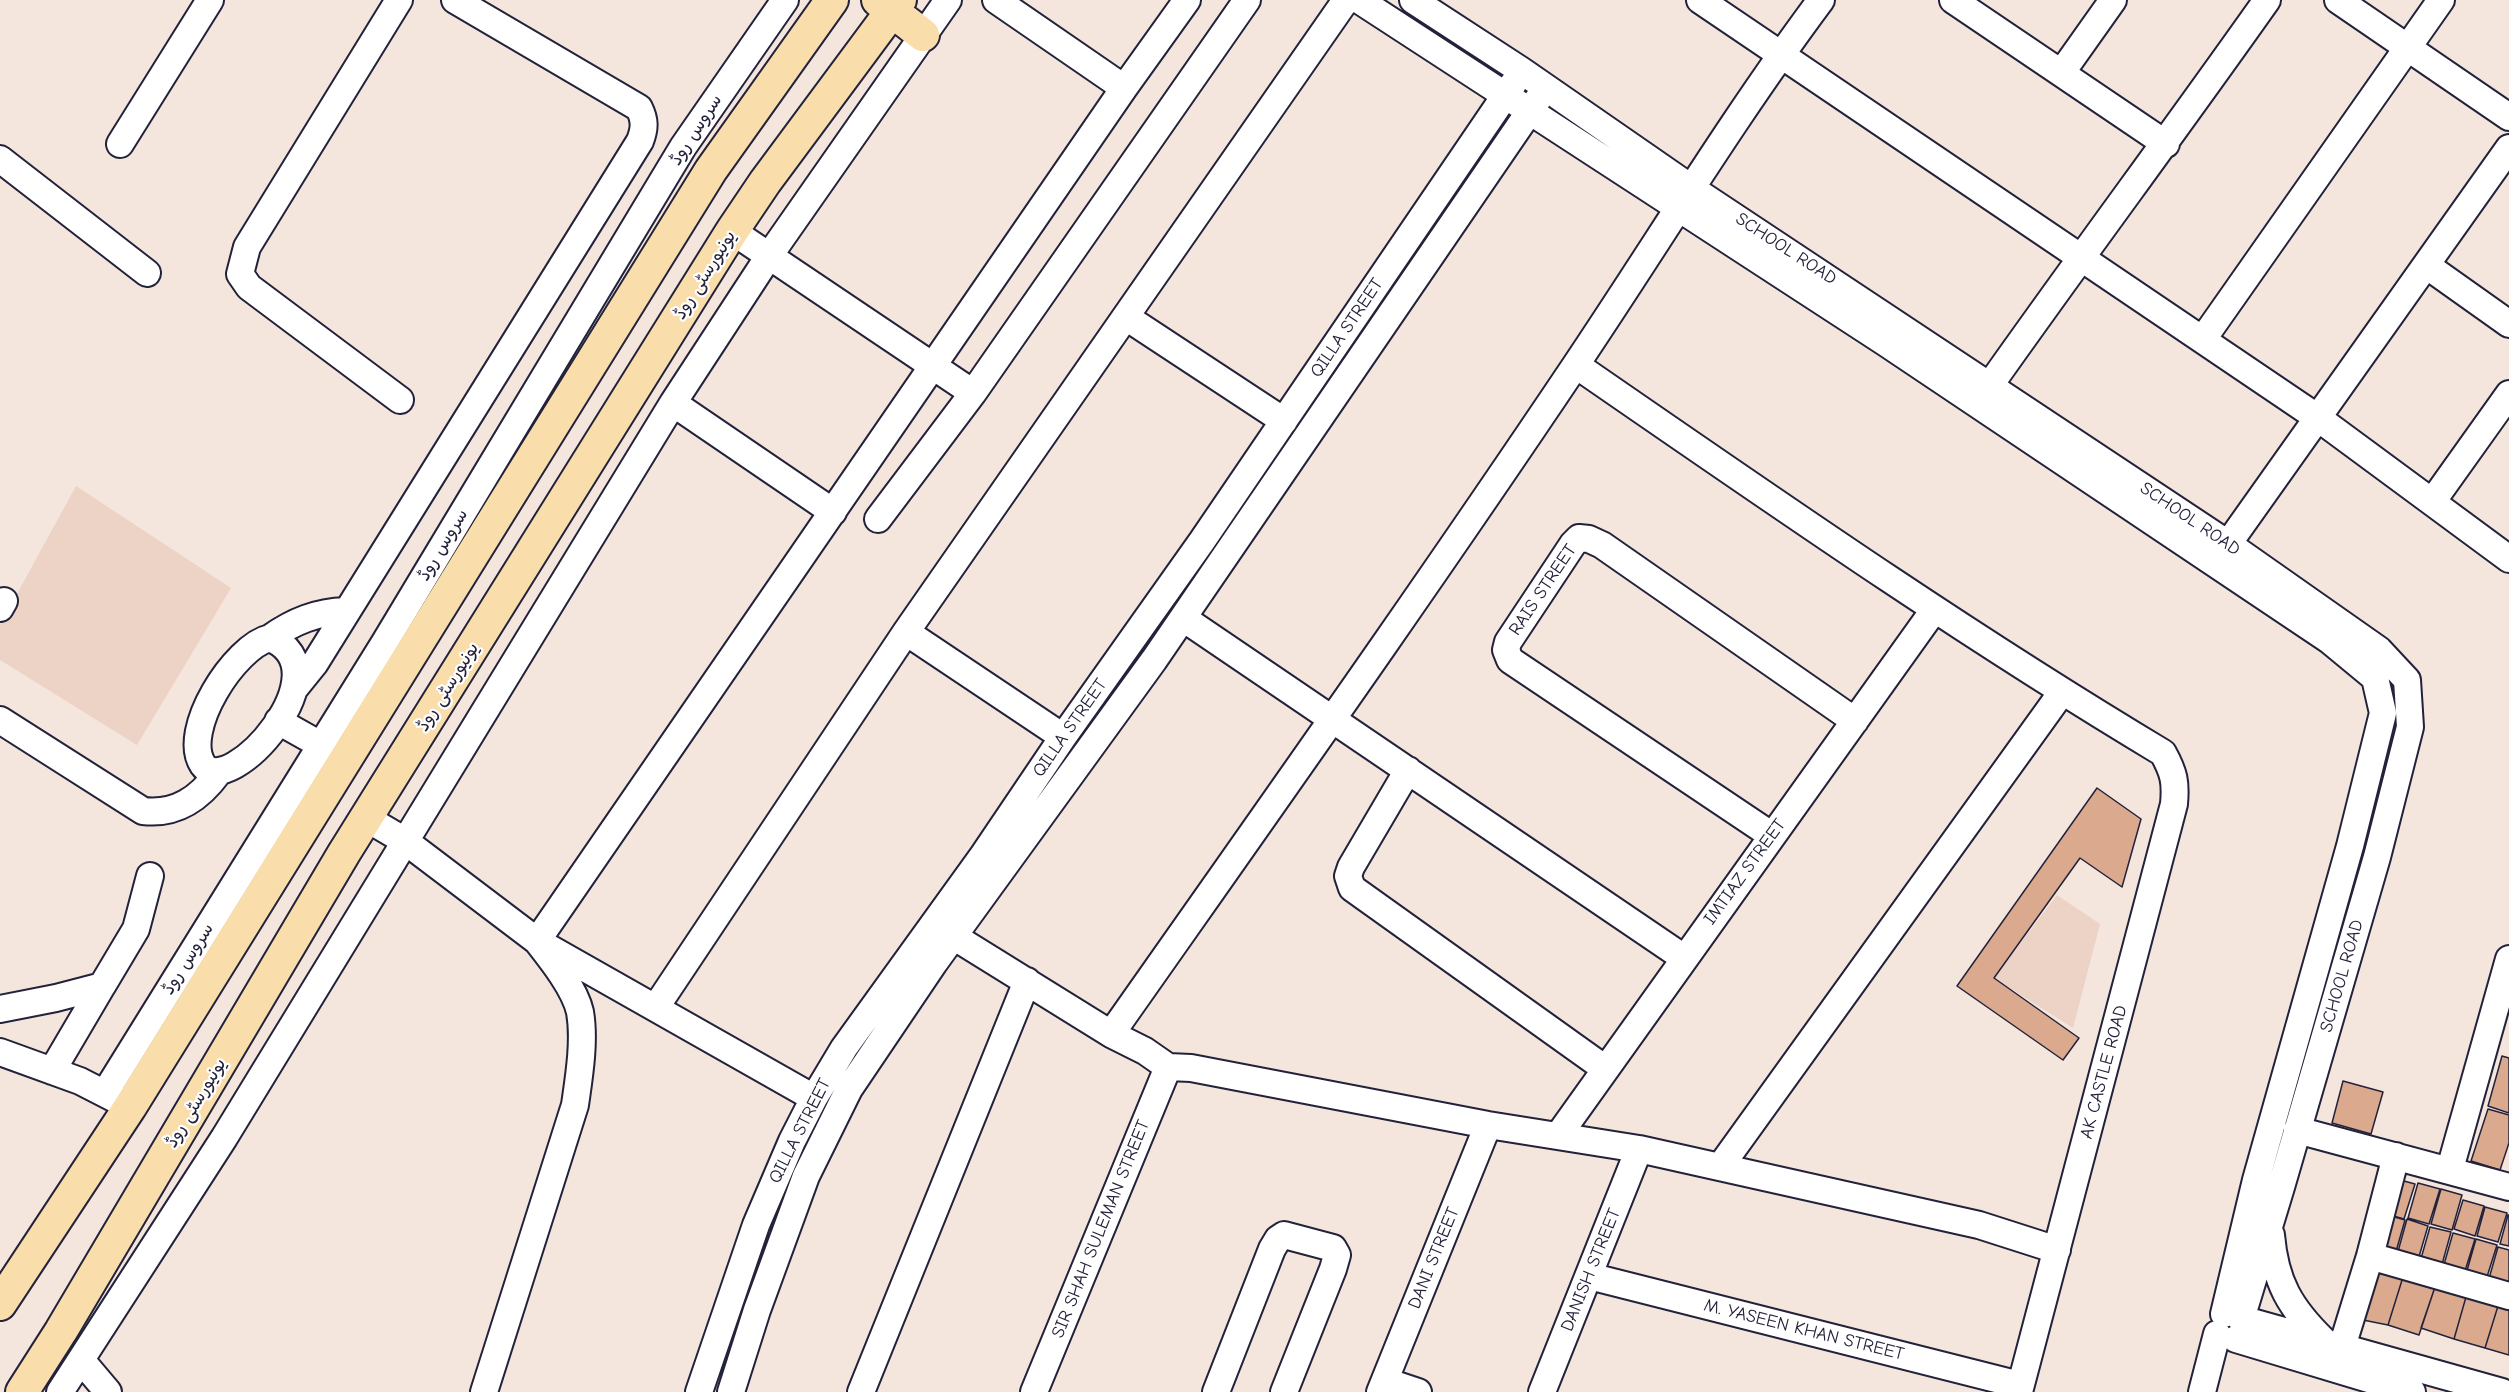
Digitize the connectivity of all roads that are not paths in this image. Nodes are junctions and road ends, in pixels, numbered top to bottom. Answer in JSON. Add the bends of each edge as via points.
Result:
{"nodes":[{"id":1,"x":210,"y":0,"type":"edge"},
{"id":2,"x":399,"y":0,"type":"edge"},
{"id":3,"x":455,"y":0,"type":"edge"},
{"id":4,"x":785,"y":0,"type":"edge"},
{"id":5,"x":832,"y":0,"type":"edge"},
{"id":6,"x":948,"y":0,"type":"edge"},
{"id":7,"x":996,"y":0,"type":"edge"},
{"id":8,"x":1187,"y":0,"type":"edge"},
{"id":9,"x":1247,"y":0,"type":"edge"},
{"id":10,"x":1346,"y":0,"type":"edge"},
{"id":11,"x":1359,"y":0,"type":"edge"},
{"id":12,"x":1413,"y":0,"type":"edge"},
{"id":13,"x":1700,"y":0,"type":"edge"},
{"id":14,"x":1821,"y":0,"type":"edge"},
{"id":15,"x":1953,"y":0,"type":"edge"},
{"id":16,"x":2113,"y":0,"type":"edge"},
{"id":17,"x":2267,"y":0,"type":"edge"},
{"id":18,"x":2338,"y":0,"type":"edge"},
{"id":19,"x":2441,"y":0,"type":"edge"},
{"id":20,"x":890,"y":4,"type":"edge"},
{"id":21,"x":923,"y":34,"type":"junction"},
{"id":22,"x":2408,"y":48,"type":"junction"},
{"id":23,"x":1781,"y":55,"type":"junction"},
{"id":24,"x":1522,"y":71,"type":"junction"},
{"id":25,"x":2061,"y":72,"type":"junction"},
{"id":26,"x":1124,"y":88,"type":"junction"},
{"id":27,"x":1545,"y":88,"type":"junction"},
{"id":28,"x":1504,"y":96,"type":"junction"},
{"id":29,"x":1530,"y":112,"type":"junction"},
{"id":30,"x":2509,"y":117,"type":"edge"},
{"id":31,"x":120,"y":144,"type":"dead end"},
{"id":32,"x":2166,"y":144,"type":"junction"},
{"id":33,"x":0,"y":159,"type":"edge"},
{"id":34,"x":2504,"y":164,"type":"edge"},
{"id":35,"x":1685,"y":198,"type":"junction"},
{"id":36,"x":732,"y":231,"type":"junction"},
{"id":37,"x":769,"y":256,"type":"junction"},
{"id":38,"x":2081,"y":256,"type":"junction"},
{"id":39,"x":2426,"y":265,"type":"junction"},
{"id":40,"x":147,"y":273,"type":"dead end"},
{"id":41,"x":1126,"y":317,"type":"junction"},
{"id":42,"x":2509,"y":324,"type":"edge"},
{"id":43,"x":2203,"y":339,"type":"junction"},
{"id":44,"x":1576,"y":365,"type":"junction"},
{"id":45,"x":934,"y":367,"type":"junction"},
{"id":46,"x":1990,"y":385,"type":"junction"},
{"id":47,"x":973,"y":393,"type":"junction"},
{"id":48,"x":2509,"y":394,"type":"edge"},
{"id":49,"x":400,"y":400,"type":"dead end"},
{"id":50,"x":673,"y":403,"type":"junction"},
{"id":51,"x":2318,"y":417,"type":"junction"},
{"id":52,"x":1284,"y":422,"type":"junction"},
{"id":53,"x":2432,"y":502,"type":"junction"},
{"id":54,"x":833,"y":512,"type":"junction"},
{"id":55,"x":878,"y":519,"type":"dead end"},
{"id":56,"x":2228,"y":544,"type":"junction"},
{"id":57,"x":2509,"y":559,"type":"edge"},
{"id":58,"x":1934,"y":610,"type":"junction"},
{"id":59,"x":346,"y":611,"type":"junction"},
{"id":60,"x":2310,"y":615,"type":"junction"},
{"id":61,"x":1183,"y":618,"type":"junction"},
{"id":62,"x":906,"y":632,"type":"junction"},
{"id":63,"x":270,"y":638,"type":"junction"},
{"id":64,"x":294,"y":689,"type":"junction"},
{"id":65,"x":2062,"y":692,"type":"junction"},
{"id":66,"x":1333,"y":719,"type":"junction"},
{"id":67,"x":0,"y":720,"type":"edge"},
{"id":68,"x":278,"y":721,"type":"junction"},
{"id":69,"x":1855,"y":722,"type":"junction"},
{"id":70,"x":1063,"y":737,"type":"junction"},
{"id":71,"x":333,"y":752,"type":"junction"},
{"id":72,"x":1408,"y":770,"type":"junction"},
{"id":73,"x":218,"y":773,"type":"junction"},
{"id":74,"x":366,"y":818,"type":"junction"},
{"id":75,"x":1771,"y":835,"type":"junction"},
{"id":76,"x":405,"y":842,"type":"junction"},
{"id":77,"x":150,"y":876,"type":"dead end"},
{"id":78,"x":953,"y":936,"type":"junction"},
{"id":79,"x":537,"y":941,"type":"junction"},
{"id":80,"x":1683,"y":958,"type":"junction"},
{"id":81,"x":2509,"y":959,"type":"edge"},
{"id":82,"x":1027,"y":981,"type":"junction"},
{"id":83,"x":102,"y":986,"type":"junction"},
{"id":84,"x":656,"y":1007,"type":"junction"},
{"id":85,"x":0,"y":1009,"type":"edge"},
{"id":86,"x":1111,"y":1034,"type":"junction"},
{"id":87,"x":2499,"y":1036,"type":"edge"},
{"id":88,"x":0,"y":1052,"type":"edge"},
{"id":89,"x":1168,"y":1067,"type":"junction"},
{"id":90,"x":1604,"y":1068,"type":"junction"},
{"id":91,"x":52,"y":1071,"type":"junction"},
{"id":92,"x":814,"y":1098,"type":"junction"},
{"id":93,"x":118,"y":1100,"type":"junction"},
{"id":94,"x":1488,"y":1125,"type":"junction"},
{"id":95,"x":2297,"y":1130,"type":"junction"},
{"id":96,"x":1558,"y":1136,"type":"junction"},
{"id":97,"x":1639,"y":1149,"type":"junction"},
{"id":98,"x":2396,"y":1156,"type":"junction"},
{"id":99,"x":1720,"y":1167,"type":"junction"},
{"id":100,"x":2450,"y":1170,"type":"junction"},
{"id":101,"x":2256,"y":1180,"type":"junction"},
{"id":102,"x":2509,"y":1187,"type":"edge"},
{"id":103,"x":2281,"y":1188,"type":"junction"},
{"id":104,"x":756,"y":1225,"type":"junction"},
{"id":105,"x":2270,"y":1226,"type":"junction"},
{"id":106,"x":784,"y":1234,"type":"junction"},
{"id":107,"x":2057,"y":1250,"type":"junction"},
{"id":108,"x":2370,"y":1256,"type":"junction"},
{"id":109,"x":1588,"y":1276,"type":"junction"},
{"id":110,"x":2509,"y":1296,"type":"edge"},
{"id":111,"x":0,"y":1304,"type":"edge"},
{"id":112,"x":2229,"y":1330,"type":"junction"},
{"id":113,"x":2334,"y":1345,"type":"junction"},
{"id":114,"x":81,"y":1360,"type":"junction"},
{"id":115,"x":1382,"y":1387,"type":"edge"},
{"id":116,"x":2019,"y":1388,"type":"edge"},
{"id":117,"x":22,"y":1392,"type":"edge"},
{"id":118,"x":60,"y":1392,"type":"edge"},
{"id":119,"x":108,"y":1392,"type":"edge"},
{"id":120,"x":484,"y":1392,"type":"edge"},
{"id":121,"x":699,"y":1392,"type":"edge"},
{"id":122,"x":731,"y":1392,"type":"edge"},
{"id":123,"x":861,"y":1392,"type":"edge"},
{"id":124,"x":1034,"y":1392,"type":"edge"},
{"id":125,"x":1216,"y":1392,"type":"edge"},
{"id":126,"x":1284,"y":1392,"type":"edge"},
{"id":127,"x":1418,"y":1392,"type":"edge"},
{"id":128,"x":1542,"y":1392,"type":"edge"},
{"id":129,"x":2202,"y":1392,"type":"edge"},
{"id":130,"x":2217,"y":1392,"type":"edge"},
{"id":131,"x":2412,"y":1392,"type":"edge"},
{"id":132,"x":2502,"y":1392,"type":"edge"}],
"edges":[{"from":1,"to":31,"type":"street"},
{"from":2,"to":49,"type":"street","via":[[247,247],[240,274],[249,287]]},
{"from":3,"to":59,"type":"street","via":[[639,108],[645,128]]},
{"from":4,"to":71,"type":"street","name":"سروس روڈ","via":[[683,147]]},
{"from":5,"to":71,"type":"main road","via":[[711,170]]},
{"from":6,"to":21,"type":"street"},
{"from":7,"to":26,"type":"street"},
{"from":8,"to":26,"type":"street"},
{"from":9,"to":47,"type":"street"},
{"from":10,"to":41,"type":"street"},
{"from":11,"to":28,"type":"street","name":"SCHOOL ROAD"},
{"from":12,"to":24,"type":"street","name":"SCHOOL ROAD"},
{"from":13,"to":23,"type":"street"},
{"from":14,"to":23,"type":"street"},
{"from":15,"to":25,"type":"street"},
{"from":16,"to":25,"type":"street"},
{"from":17,"to":32,"type":"street"},
{"from":18,"to":22,"type":"street"},
{"from":19,"to":22,"type":"street"},
{"from":20,"to":21,"type":"main road"},
{"from":20,"to":36,"type":"main road","name":"یونیورسٹی روڈ"},
{"from":21,"to":37,"type":"street"},
{"from":22,"to":30,"type":"street"},
{"from":22,"to":43,"type":"street"},
{"from":23,"to":35,"type":"street"},
{"from":23,"to":38,"type":"street"},
{"from":24,"to":27,"type":"street","name":"SCHOOL ROAD"},
{"from":24,"to":28,"type":"street","name":"QILLA STREET"},
{"from":25,"to":32,"type":"street"},
{"from":26,"to":45,"type":"street"},
{"from":27,"to":29,"type":"street","name":"QILLA STREET"},
{"from":27,"to":35,"type":"street","name":"SCHOOL ROAD"},
{"from":28,"to":29,"type":"street","name":"SCHOOL ROAD"},
{"from":28,"to":52,"type":"street","name":"QILLA STREET"},
{"from":29,"to":35,"type":"street","name":"SCHOOL ROAD"},
{"from":29,"to":61,"type":"street","name":"QILLA STREET"},
{"from":32,"to":38,"type":"street"},
{"from":33,"to":40,"type":"street"},
{"from":34,"to":39,"type":"street"},
{"from":35,"to":44,"type":"street"},
{"from":35,"to":46,"type":"street","name":"SCHOOL ROAD"},
{"from":35,"to":60,"type":"street","name":"SCHOOL ROAD","via":[[1896,349]]},
{"from":36,"to":37,"type":"street"},
{"from":36,"to":74,"type":"main road","name":"یونیورسٹی روڈ"},
{"from":37,"to":45,"type":"street"},
{"from":37,"to":50,"type":"street"},
{"from":38,"to":43,"type":"street"},
{"from":38,"to":46,"type":"street"},
{"from":39,"to":42,"type":"street"},
{"from":39,"to":51,"type":"street"},
{"from":41,"to":52,"type":"street"},
{"from":41,"to":62,"type":"street"},
{"from":43,"to":51,"type":"street"},
{"from":44,"to":58,"type":"street"},
{"from":44,"to":66,"type":"street"},
{"from":45,"to":47,"type":"street"},
{"from":45,"to":54,"type":"street"},
{"from":46,"to":56,"type":"street","name":"SCHOOL ROAD"},
{"from":47,"to":55,"type":"street"},
{"from":48,"to":53,"type":"street"},
{"from":50,"to":54,"type":"street"},
{"from":50,"to":76,"type":"street"},
{"from":51,"to":53,"type":"street"},
{"from":51,"to":56,"type":"street"},
{"from":52,"to":70,"type":"street","name":"QILLA STREET"},
{"from":53,"to":57,"type":"street"},
{"from":54,"to":79,"type":"street"},
{"from":56,"to":60,"type":"street","name":"SCHOOL ROAD"},
{"from":58,"to":65,"type":"street"},
{"from":58,"to":69,"type":"street","name":"IMTIAZ STREET"},
{"from":59,"to":63,"type":"street","via":[[306,618]]},
{"from":59,"to":64,"type":"street","via":[[315,663]]},
{"from":60,"to":95,"type":"street","name":"SCHOOL ROAD","via":[[2379,650],[2406,680],[2410,726],[2377,857]]},
{"from":60,"to":101,"type":"street","name":"SCHOOL ROAD","via":[[2330,640],[2375,678],[2383,713],[2350,846]]},
{"from":61,"to":66,"type":"street"},
{"from":61,"to":78,"type":"street","name":"QILLA STREET"},
{"from":62,"to":70,"type":"street"},
{"from":62,"to":84,"type":"street"},
{"from":63,"to":64,"type":"street","via":[[293,657]]},
{"from":63,"to":73,"type":"street","via":[[253,647],[231,668],[202,717],[198,744],[201,761]]},
{"from":64,"to":68,"type":"street"},
{"from":65,"to":99,"type":"street"},
{"from":65,"to":107,"type":"street","name":"AK CASTLE ROAD","via":[[2163,753],[2176,784],[2174,804]]},
{"from":66,"to":72,"type":"street"},
{"from":66,"to":86,"type":"street"},
{"from":67,"to":73,"type":"street","via":[[143,811],[159,813],[181,807],[201,794]]},
{"from":68,"to":71,"type":"street"},
{"from":68,"to":73,"type":"street","via":[[251,754]]},
{"from":69,"to":75,"type":"street","name":"IMTIAZ STREET"},
{"from":69,"to":75,"type":"street","name":"RAIS STREET","via":[[1602,545],[1579,538],[1573,544],[1508,642],[1510,660]]},
{"from":70,"to":92,"type":"street","name":"QILLA STREET","via":[[844,1048]]},
{"from":71,"to":93,"type":"main road"},
{"from":72,"to":80,"type":"street"},
{"from":72,"to":90,"type":"street","via":[[1351,867],[1348,876],[1352,888]]},
{"from":74,"to":76,"type":"street"},
{"from":74,"to":117,"type":"main road","name":"یونیورسٹی روڈ"},
{"from":75,"to":80,"type":"street","name":"IMTIAZ STREET"},
{"from":76,"to":79,"type":"street"},
{"from":76,"to":114,"type":"street","via":[[224,1138]]},
{"from":77,"to":83,"type":"street","via":[[136,929]]},
{"from":78,"to":82,"type":"street"},
{"from":78,"to":106,"type":"street","name":"QILLA STREET","via":[[849,1089],[806,1176]]},
{"from":79,"to":84,"type":"street"},
{"from":79,"to":120,"type":"street","via":[[562,974],[580,1012],[581,1064],[575,1105]]},
{"from":80,"to":90,"type":"street","name":"IMTIAZ STREET"},
{"from":81,"to":87,"type":"street"},
{"from":82,"to":86,"type":"street"},
{"from":82,"to":123,"type":"street"},
{"from":83,"to":85,"type":"street"},
{"from":83,"to":91,"type":"street"},
{"from":84,"to":92,"type":"street"},
{"from":86,"to":89,"type":"street"},
{"from":87,"to":100,"type":"street"},
{"from":88,"to":91,"type":"street"},
{"from":89,"to":94,"type":"street","via":[[1191,1068]]},
{"from":89,"to":124,"type":"street","name":"SIR SHAH SULEMAN STREET"},
{"from":90,"to":96,"type":"street","name":"IMTIAZ STREET"},
{"from":91,"to":93,"type":"street"},
{"from":92,"to":104,"type":"street","name":"QILLA STREET"},
{"from":93,"to":111,"type":"main road"},
{"from":94,"to":96,"type":"street"},
{"from":94,"to":115,"type":"street","name":"DANI STREET"},
{"from":95,"to":98,"type":"street"},
{"from":95,"to":103,"type":"street","name":"SCHOOL ROAD"},
{"from":96,"to":97,"type":"street"},
{"from":97,"to":99,"type":"street"},
{"from":97,"to":109,"type":"street","name":"DANISH STREET"},
{"from":98,"to":100,"type":"street"},
{"from":98,"to":108,"type":"street"},
{"from":99,"to":107,"type":"street","via":[[1979,1225]]},
{"from":100,"to":102,"type":"street"},
{"from":101,"to":103,"type":"street"},
{"from":101,"to":112,"type":"street","name":"SCHOOL ROAD"},
{"from":103,"to":105,"type":"street","name":"SCHOOL ROAD"},
{"from":104,"to":106,"type":"street"},
{"from":104,"to":121,"type":"street","name":"QILLA STREET"},
{"from":105,"to":112,"type":"street","name":"SCHOOL ROAD"},
{"from":105,"to":113,"type":"street","via":[[2273,1259],[2283,1290],[2301,1319]]},
{"from":106,"to":122,"type":"street","name":"QILLA STREET"},
{"from":107,"to":116,"type":"street","name":"AK CASTLE ROAD"},
{"from":108,"to":110,"type":"street"},
{"from":108,"to":113,"type":"street"},
{"from":109,"to":116,"type":"street","name":"M. YASEEN KHAN STREET"},
{"from":109,"to":128,"type":"street","name":"DANISH STREET"},
{"from":112,"to":113,"type":"street"},
{"from":112,"to":129,"type":"street","name":"SCHOOL ROAD"},
{"from":112,"to":130,"type":"street","name":"SCHOOL ROAD"},
{"from":112,"to":131,"type":"street"},
{"from":113,"to":132,"type":"street"},
{"from":114,"to":118,"type":"street"},
{"from":114,"to":119,"type":"street"},
{"from":115,"to":127,"type":"street"},
{"from":125,"to":126,"type":"street","via":[[1272,1249],[1284,1235],[1333,1248],[1337,1255]]}]}
